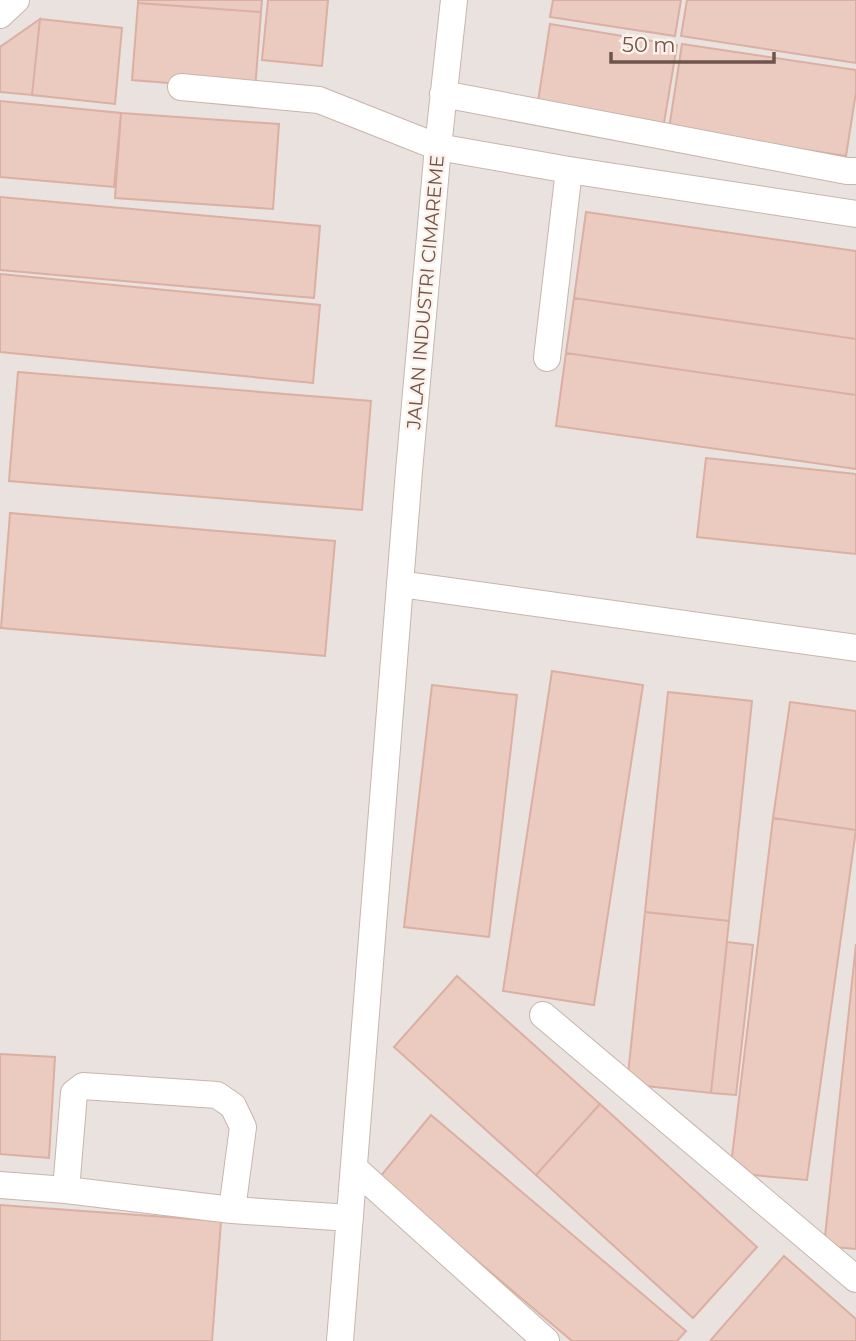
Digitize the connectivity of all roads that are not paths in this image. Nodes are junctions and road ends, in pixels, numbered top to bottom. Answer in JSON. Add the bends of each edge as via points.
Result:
{"nodes":[{"id":1,"x":16,"y":0,"type":"edge"},
{"id":2,"x":454,"y":0,"type":"edge"},
{"id":3,"x":0,"y":15,"type":"edge"},
{"id":4,"x":181,"y":87,"type":"dead end"},
{"id":5,"x":443,"y":94,"type":"junction"},
{"id":6,"x":438,"y":147,"type":"junction"},
{"id":7,"x":569,"y":170,"type":"junction"},
{"id":8,"x":856,"y":171,"type":"edge"},
{"id":9,"x":856,"y":214,"type":"edge"},
{"id":10,"x":547,"y":358,"type":"dead end"},
{"id":11,"x":400,"y":584,"type":"junction"},
{"id":12,"x":856,"y":648,"type":"edge"},
{"id":13,"x":543,"y":1015,"type":"dead end"},
{"id":14,"x":354,"y":1168,"type":"junction"},
{"id":15,"x":0,"y":1185,"type":"edge"},
{"id":16,"x":66,"y":1190,"type":"junction"},
{"id":17,"x":232,"y":1210,"type":"junction"},
{"id":18,"x":350,"y":1218,"type":"junction"},
{"id":19,"x":856,"y":1279,"type":"edge"},
{"id":20,"x":340,"y":1341,"type":"edge"},
{"id":21,"x":546,"y":1341,"type":"edge"}],
"edges":[{"from":1,"to":3,"type":"lane"},
{"from":2,"to":5,"type":"lane","name":"JALAN INDUSTRI CIMAREME"},
{"from":4,"to":6,"type":"lane","via":[[319,100]]},
{"from":5,"to":6,"type":"lane","name":"JALAN INDUSTRI CIMAREME"},
{"from":5,"to":8,"type":"lane"},
{"from":6,"to":7,"type":"lane"},
{"from":6,"to":11,"type":"lane","name":"JALAN INDUSTRI CIMAREME"},
{"from":7,"to":9,"type":"lane"},
{"from":7,"to":10,"type":"lane"},
{"from":11,"to":12,"type":"lane"},
{"from":11,"to":14,"type":"lane","name":"JALAN INDUSTRI CIMAREME"},
{"from":13,"to":19,"type":"lane"},
{"from":14,"to":18,"type":"lane","name":"JALAN INDUSTRI CIMAREME"},
{"from":14,"to":21,"type":"lane"},
{"from":15,"to":16,"type":"lane"},
{"from":16,"to":17,"type":"lane"},
{"from":16,"to":17,"type":"lane","via":[[74,1093],[83,1086],[217,1095],[233,1105],[243,1127]]},
{"from":17,"to":18,"type":"lane"},
{"from":18,"to":20,"type":"lane","name":"JALAN INDUSTRI CIMAREME"}]}
